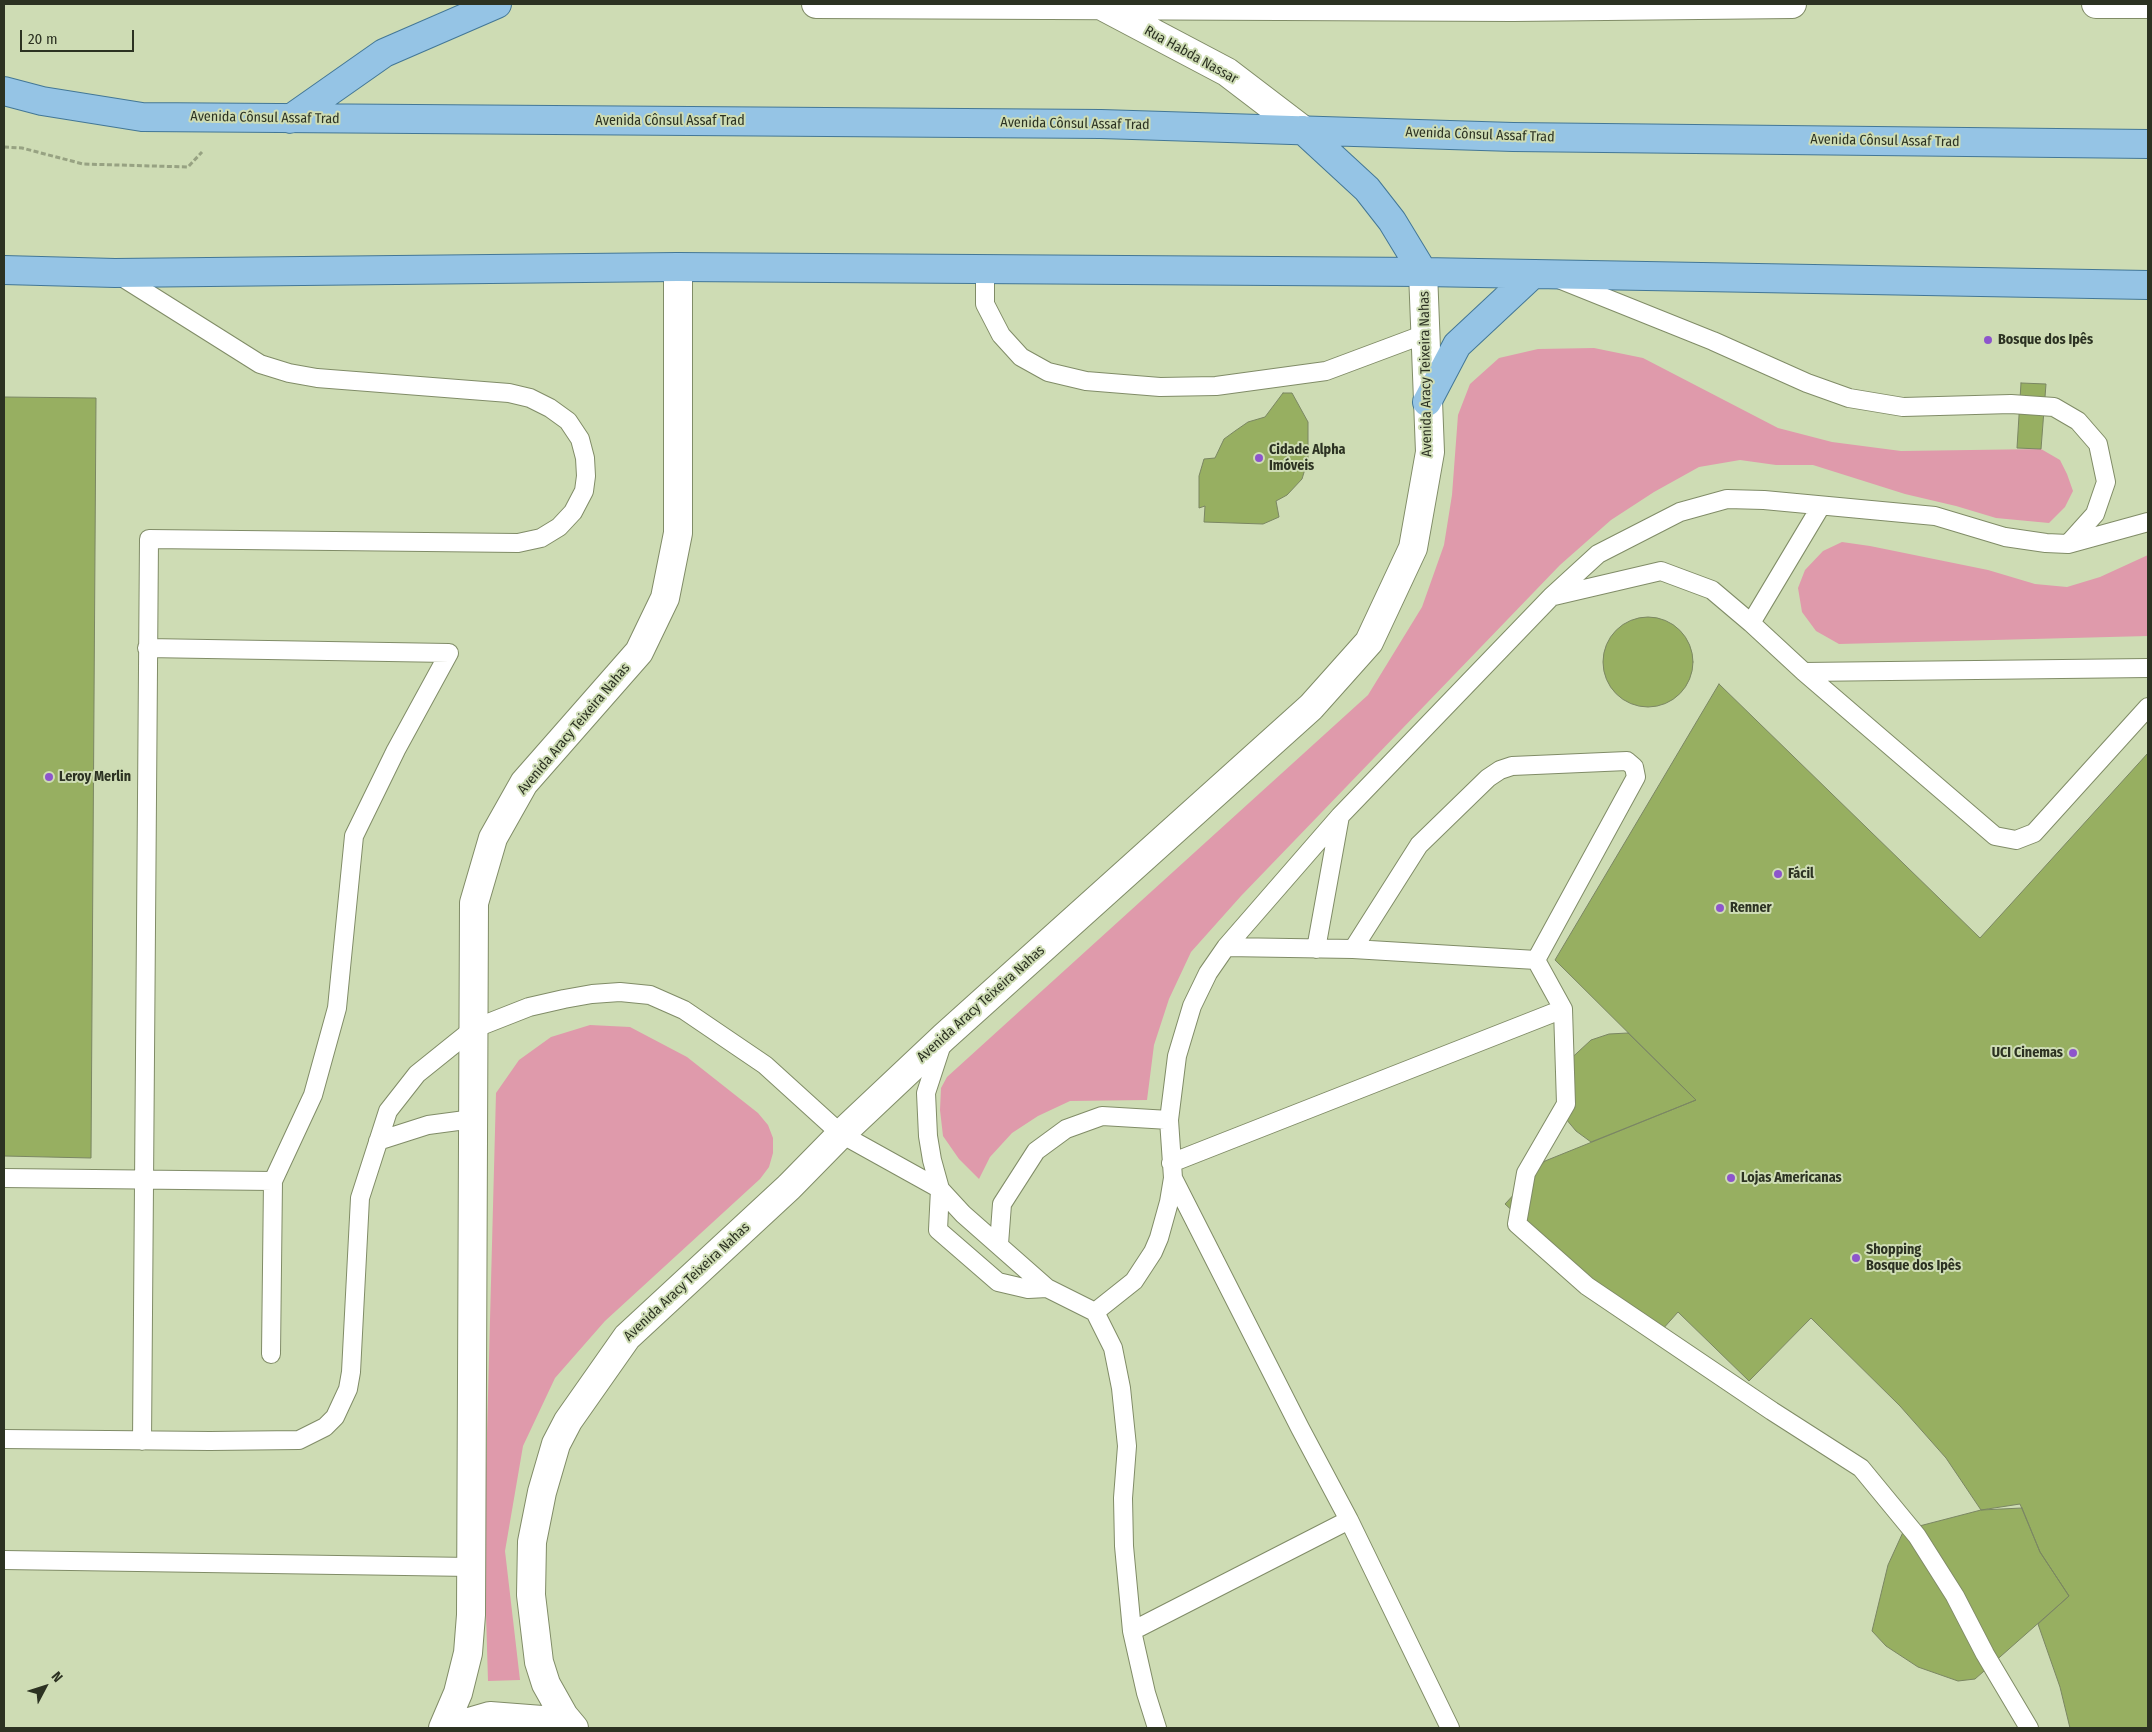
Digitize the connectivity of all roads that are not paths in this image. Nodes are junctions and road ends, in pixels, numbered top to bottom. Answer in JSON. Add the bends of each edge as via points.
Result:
{"nodes":[{"id":1,"x":497,"y":4,"type":"edge"},
{"id":2,"x":816,"y":4,"type":"edge"},
{"id":3,"x":1100,"y":4,"type":"edge"},
{"id":4,"x":1792,"y":4,"type":"edge"},
{"id":5,"x":2096,"y":4,"type":"edge"},
{"id":6,"x":2148,"y":4,"type":"edge"},
{"id":7,"x":1513,"y":6,"type":"edge"},
{"id":8,"x":4,"y":91,"type":"edge"},
{"id":9,"x":290,"y":119,"type":"junction"},
{"id":10,"x":1303,"y":130,"type":"junction"},
{"id":11,"x":2148,"y":144,"type":"edge"},
{"id":12,"x":678,"y":267,"type":"junction"},
{"id":13,"x":985,"y":269,"type":"junction"},
{"id":14,"x":4,"y":270,"type":"edge"},
{"id":15,"x":1423,"y":272,"type":"junction"},
{"id":16,"x":115,"y":273,"type":"junction"},
{"id":17,"x":1540,"y":274,"type":"junction"},
{"id":18,"x":2148,"y":285,"type":"edge"},
{"id":19,"x":1425,"y":334,"type":"junction"},
{"id":20,"x":1428,"y":402,"type":"junction"},
{"id":21,"x":1821,"y":506,"type":"junction"},
{"id":22,"x":2148,"y":522,"type":"edge"},
{"id":23,"x":2068,"y":544,"type":"junction"},
{"id":24,"x":1551,"y":596,"type":"junction"},
{"id":25,"x":1751,"y":623,"type":"junction"},
{"id":26,"x":147,"y":648,"type":"junction"},
{"id":27,"x":2148,"y":668,"type":"edge"},
{"id":28,"x":1804,"y":672,"type":"junction"},
{"id":29,"x":2148,"y":707,"type":"edge"},
{"id":30,"x":1340,"y":816,"type":"junction"},
{"id":31,"x":1226,"y":947,"type":"junction"},
{"id":32,"x":1316,"y":949,"type":"junction"},
{"id":33,"x":1353,"y":949,"type":"junction"},
{"id":34,"x":1536,"y":960,"type":"junction"},
{"id":35,"x":1563,"y":1009,"type":"junction"},
{"id":36,"x":473,"y":1030,"type":"junction"},
{"id":37,"x":944,"y":1037,"type":"junction"},
{"id":38,"x":473,"y":1119,"type":"junction"},
{"id":39,"x":1168,"y":1120,"type":"junction"},
{"id":40,"x":841,"y":1134,"type":"junction"},
{"id":41,"x":378,"y":1140,"type":"junction"},
{"id":42,"x":1172,"y":1170,"type":"junction"},
{"id":43,"x":4,"y":1178,"type":"edge"},
{"id":44,"x":145,"y":1180,"type":"junction"},
{"id":45,"x":273,"y":1180,"type":"junction"},
{"id":46,"x":940,"y":1189,"type":"junction"},
{"id":47,"x":999,"y":1244,"type":"junction"},
{"id":48,"x":1047,"y":1288,"type":"junction"},
{"id":49,"x":1095,"y":1312,"type":"junction"},
{"id":50,"x":271,"y":1354,"type":"dead end"},
{"id":51,"x":4,"y":1439,"type":"edge"},
{"id":52,"x":142,"y":1440,"type":"junction"},
{"id":53,"x":1349,"y":1520,"type":"junction"},
{"id":54,"x":4,"y":1560,"type":"edge"},
{"id":55,"x":471,"y":1567,"type":"junction"},
{"id":56,"x":1132,"y":1631,"type":"junction"},
{"id":57,"x":443,"y":1728,"type":"edge"},
{"id":58,"x":449,"y":1728,"type":"edge"},
{"id":59,"x":557,"y":1728,"type":"edge"},
{"id":60,"x":574,"y":1728,"type":"edge"},
{"id":61,"x":1157,"y":1728,"type":"edge"},
{"id":62,"x":1450,"y":1728,"type":"edge"},
{"id":63,"x":2028,"y":1728,"type":"edge"}],
"edges":[{"from":1,"to":9,"type":"main road","via":[[384,53]]},
{"from":2,"to":3,"type":"street"},
{"from":3,"to":7,"type":"street"},
{"from":3,"to":10,"type":"street","name":"Rua Habda Nassar","via":[[1227,72]]},
{"from":4,"to":7,"type":"street"},
{"from":5,"to":6,"type":"street"},
{"from":8,"to":9,"type":"main road","name":"Avenida Cônsul Assaf Trad","via":[[42,101],[142,117]]},
{"from":9,"to":10,"type":"main road","name":"Avenida Cônsul Assaf Trad","via":[[1091,124]]},
{"from":10,"to":11,"type":"main road","name":"Avenida Cônsul Assaf Trad","via":[[1513,136]]},
{"from":10,"to":15,"type":"main road","via":[[1367,189],[1392,220]]},
{"from":12,"to":13,"type":"main road"},
{"from":12,"to":16,"type":"main road"},
{"from":12,"to":36,"type":"street","name":"Avenida Aracy Teixeira Nahas","via":[[678,533],[665,598],[639,652],[524,784],[493,838],[474,903]]},
{"from":13,"to":15,"type":"main road"},
{"from":13,"to":19,"type":"lane","via":[[985,304],[1001,335],[1021,357],[1048,372],[1086,381],[1160,387],[1216,386],[1326,371]]},
{"from":14,"to":16,"type":"main road"},
{"from":15,"to":17,"type":"main road"},
{"from":15,"to":19,"type":"street","name":"Avenida Aracy Teixeira Nahas"},
{"from":16,"to":26,"type":"lane","via":[[260,364],[289,373],[509,393],[530,398],[568,421],[580,439],[586,458],[584,491],[573,512],[559,527],[541,538],[518,543],[149,539]]},
{"from":17,"to":18,"type":"main road"},
{"from":17,"to":20,"type":"main road","via":[[1457,345]]},
{"from":17,"to":23,"type":"lane","via":[[1704,337],[1849,398],[1903,407],[2011,404],[2054,407],[2078,421],[2098,444],[2106,482],[2095,514]]},
{"from":19,"to":20,"type":"street","name":"Avenida Aracy Teixeira Nahas"},
{"from":20,"to":37,"type":"street","name":"Avenida Aracy Teixeira Nahas","via":[[1430,452],[1413,548],[1369,642],[1311,707]]},
{"from":21,"to":23,"type":"lane","via":[[1934,516],[2006,536]]},
{"from":21,"to":24,"type":"lane","via":[[1728,499],[1680,512],[1598,554]]},
{"from":21,"to":25,"type":"lane"},
{"from":22,"to":23,"type":"lane"},
{"from":24,"to":25,"type":"lane","via":[[1660,571],[1712,590]]},
{"from":24,"to":30,"type":"lane"},
{"from":25,"to":28,"type":"lane"},
{"from":26,"to":44,"type":"lane"},
{"from":26,"to":45,"type":"lane","via":[[449,653],[354,836],[337,1008],[313,1095]]},
{"from":27,"to":28,"type":"lane"},
{"from":28,"to":29,"type":"lane","via":[[1996,836],[2016,840],[2034,832]]},
{"from":30,"to":31,"type":"lane"},
{"from":30,"to":32,"type":"lane"},
{"from":31,"to":32,"type":"lane"},
{"from":31,"to":39,"type":"lane","via":[[1208,973],[1192,1006],[1177,1056]]},
{"from":32,"to":33,"type":"lane"},
{"from":33,"to":34,"type":"lane"},
{"from":33,"to":34,"type":"lane","via":[[1419,845],[1488,778],[1512,766],[1627,761],[1634,768],[1636,777]]},
{"from":34,"to":35,"type":"lane"},
{"from":35,"to":42,"type":"lane","via":[[1487,1037]]},
{"from":35,"to":63,"type":"lane","via":[[1566,1104],[1526,1173],[1517,1224],[1587,1286],[1861,1468],[1917,1536],[1955,1596]]},
{"from":36,"to":38,"type":"street","name":"Avenida Aracy Teixeira Nahas"},
{"from":36,"to":40,"type":"lane","via":[[529,1007],[564,998],[620,992],[650,995],[684,1010],[765,1065]]},
{"from":36,"to":41,"type":"lane","via":[[417,1074],[388,1111]]},
{"from":37,"to":40,"type":"street","name":"Avenida Aracy Teixeira Nahas"},
{"from":37,"to":46,"type":"lane","via":[[926,1093],[928,1136]]},
{"from":38,"to":41,"type":"lane","via":[[428,1125]]},
{"from":38,"to":55,"type":"street","name":"Avenida Aracy Teixeira Nahas"},
{"from":39,"to":42,"type":"lane"},
{"from":39,"to":47,"type":"lane","via":[[1102,1116],[1066,1129],[1036,1150],[1002,1204]]},
{"from":40,"to":46,"type":"lane"},
{"from":40,"to":60,"type":"street","name":"Avenida Aracy Teixeira Nahas","via":[[789,1187],[626,1336],[556,1444],[532,1542],[531,1595],[539,1662],[546,1684]]},
{"from":41,"to":52,"type":"lane","via":[[360,1198],[351,1372],[348,1389],[335,1417],[300,1440]]},
{"from":42,"to":49,"type":"lane","via":[[1169,1202],[1153,1252],[1134,1280]]},
{"from":42,"to":53,"type":"lane"},
{"from":43,"to":44,"type":"lane"},
{"from":44,"to":45,"type":"lane"},
{"from":44,"to":52,"type":"lane"},
{"from":45,"to":50,"type":"lane"},
{"from":46,"to":47,"type":"lane","via":[[963,1214]]},
{"from":46,"to":48,"type":"lane","via":[[938,1230],[998,1282],[1028,1289]]},
{"from":47,"to":48,"type":"lane"},
{"from":48,"to":49,"type":"lane"},
{"from":49,"to":56,"type":"lane","via":[[1113,1348],[1122,1388],[1127,1446],[1124,1546]]},
{"from":51,"to":52,"type":"lane"},
{"from":53,"to":56,"type":"lane"},
{"from":53,"to":62,"type":"lane"},
{"from":54,"to":55,"type":"lane"},
{"from":55,"to":57,"type":"street","name":"Avenida Aracy Teixeira Nahas","via":[[468,1653],[458,1693]]},
{"from":56,"to":61,"type":"lane"},
{"from":58,"to":59,"type":"street","via":[[490,1716],[542,1720]]}]}
